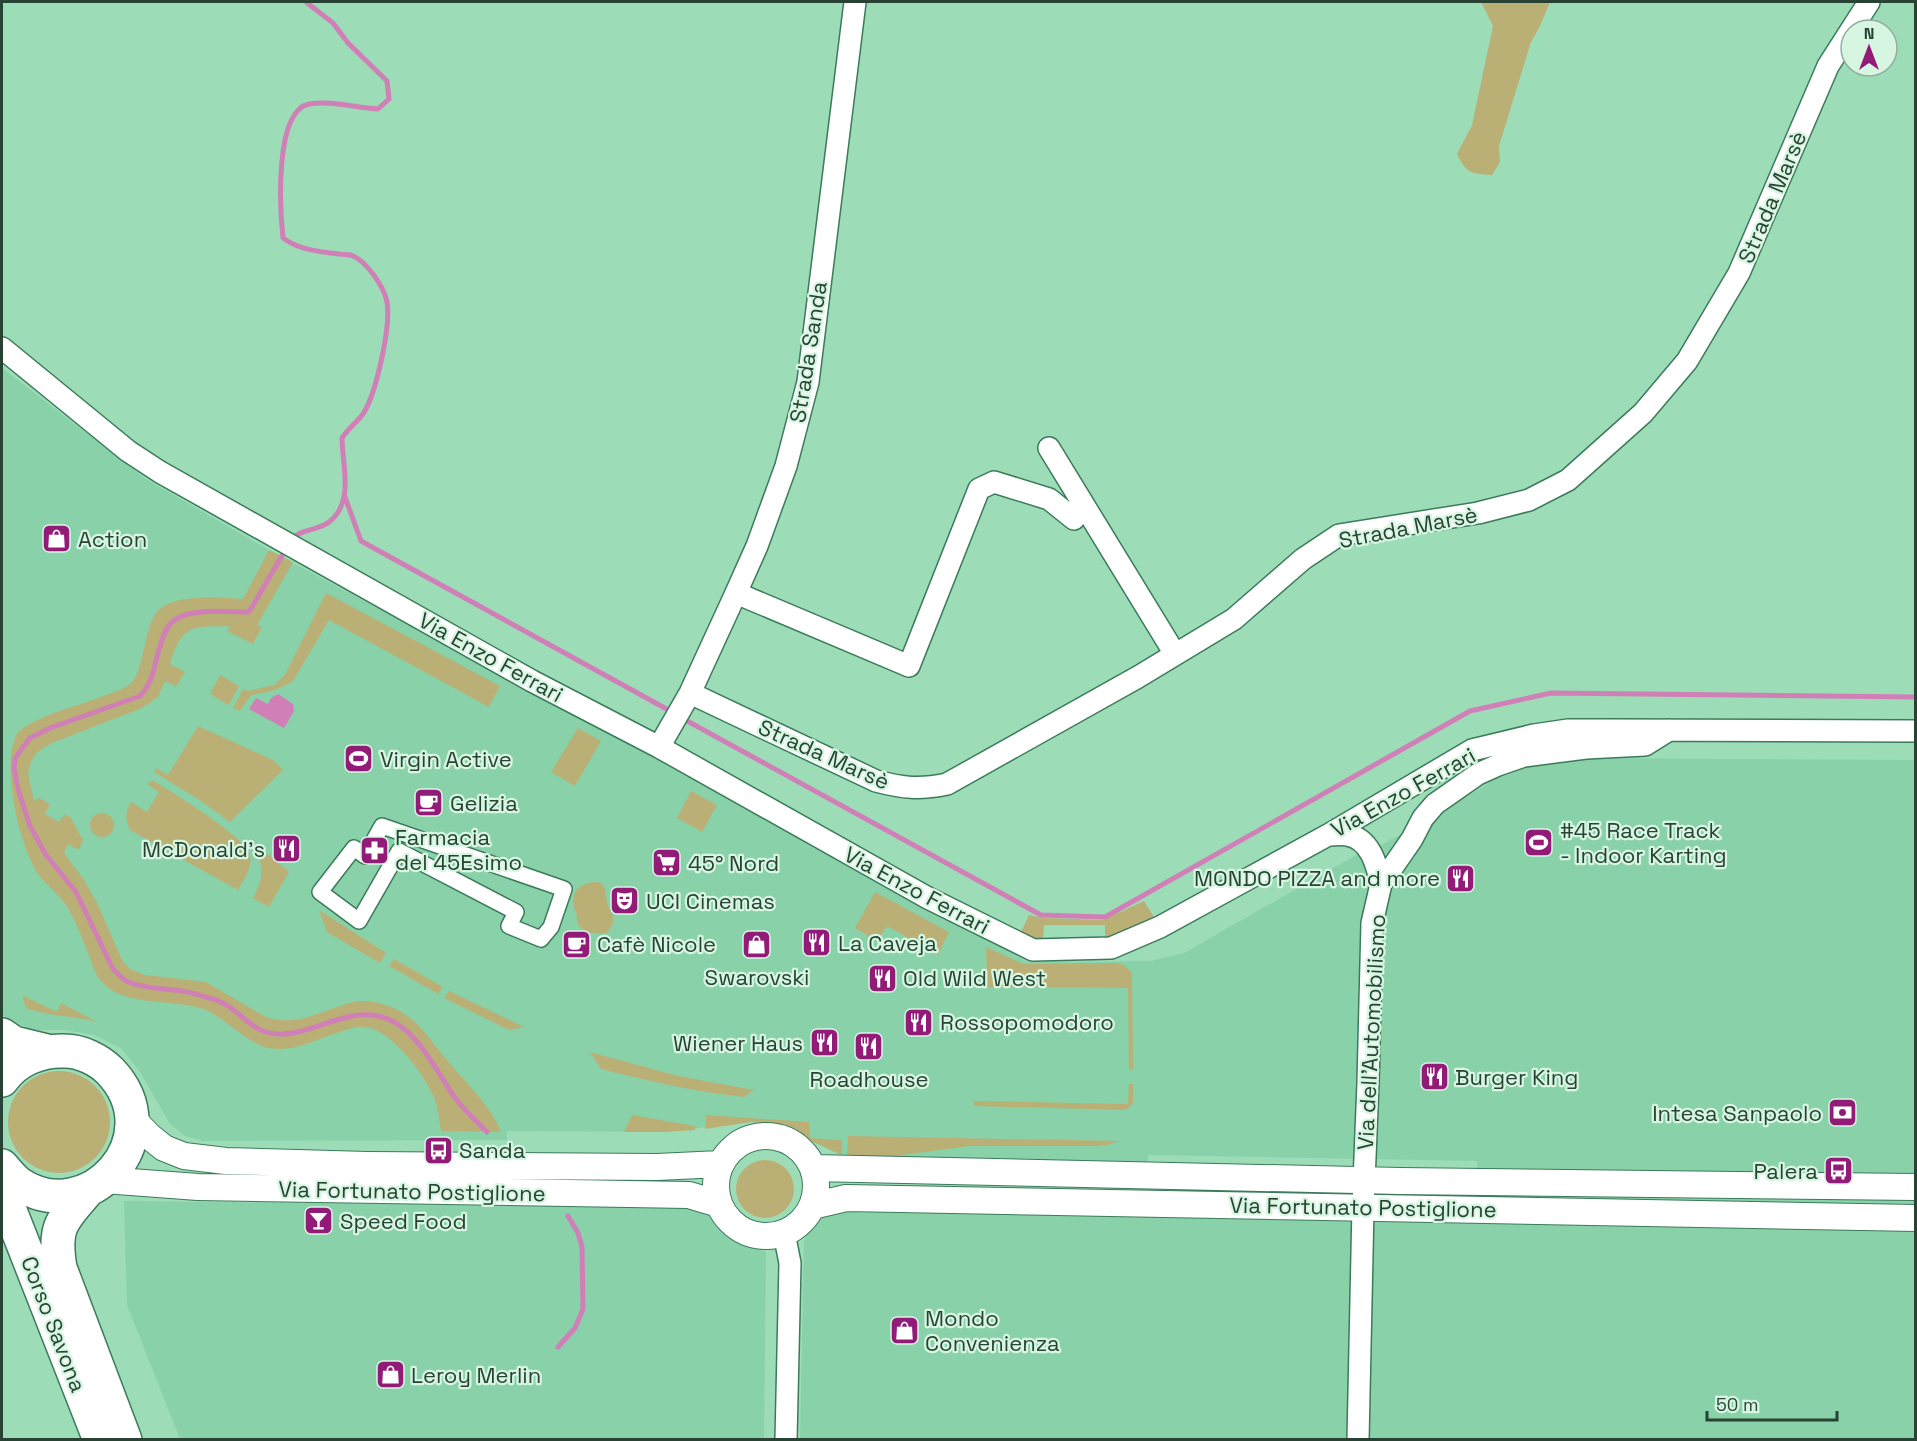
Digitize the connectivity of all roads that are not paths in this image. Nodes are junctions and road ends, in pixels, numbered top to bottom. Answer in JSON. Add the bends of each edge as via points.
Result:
{"nodes":[{"id":1,"x":855,"y":2,"type":"edge"},
{"id":2,"x":1869,"y":2,"type":"edge"},
{"id":3,"x":2,"y":348,"type":"edge"},
{"id":4,"x":1049,"y":448,"type":"dead end"},
{"id":5,"x":1074,"y":519,"type":"dead end"},
{"id":6,"x":736,"y":592,"type":"junction"},
{"id":7,"x":1175,"y":654,"type":"junction"},
{"id":8,"x":687,"y":698,"type":"junction"},
{"id":9,"x":1669,"y":730,"type":"junction"},
{"id":10,"x":1916,"y":731,"type":"edge"},
{"id":11,"x":659,"y":747,"type":"junction"},
{"id":12,"x":1328,"y":835,"type":"junction"},
{"id":13,"x":1381,"y":884,"type":"junction"},
{"id":14,"x":320,"y":892,"type":"joint"},
{"id":15,"x":2,"y":1035,"type":"edge"},
{"id":16,"x":47,"y":1051,"type":"junction"},
{"id":17,"x":2,"y":1080,"type":"edge"},
{"id":18,"x":132,"y":1119,"type":"junction"},
{"id":19,"x":720,"y":1164,"type":"junction"},
{"id":20,"x":2,"y":1166,"type":"edge"},
{"id":21,"x":813,"y":1168,"type":"junction"},
{"id":22,"x":2,"y":1173,"type":"edge"},
{"id":23,"x":1364,"y":1180,"type":"junction"},
{"id":24,"x":97,"y":1185,"type":"junction"},
{"id":25,"x":1916,"y":1187,"type":"edge"},
{"id":26,"x":719,"y":1204,"type":"junction"},
{"id":27,"x":812,"y":1206,"type":"junction"},
{"id":28,"x":1363,"y":1207,"type":"junction"},
{"id":29,"x":1916,"y":1218,"type":"edge"},
{"id":30,"x":784,"y":1233,"type":"junction"},
{"id":31,"x":100,"y":1440,"type":"edge"},
{"id":32,"x":125,"y":1440,"type":"edge"},
{"id":33,"x":786,"y":1440,"type":"edge"},
{"id":34,"x":1358,"y":1440,"type":"edge"}],
"edges":[{"from":1,"to":6,"type":"street","name":"Strada Sanda","via":[[808,382],[786,466]]},
{"from":2,"to":7,"type":"street","name":"Strada Marsè","via":[[1828,66],[1739,273],[1687,361],[1634,421],[1568,480],[1529,500],[1478,513],[1339,536],[1303,559],[1234,619]]},
{"from":3,"to":11,"type":"street","name":"Via Enzo Ferrari","via":[[128,451],[160,472],[532,681]]},
{"from":4,"to":7,"type":"street"},
{"from":5,"to":6,"type":"street","via":[[1049,499],[994,482],[979,489],[909,666]]},
{"from":6,"to":8,"type":"street","name":"Strada Sanda"},
{"from":7,"to":8,"type":"street","name":"Strada Marsè","via":[[947,784],[926,789],[876,781]]},
{"from":8,"to":11,"type":"street","name":"Strada Sanda"},
{"from":9,"to":10,"type":"street","name":"Via Enzo Ferrari"},
{"from":9,"to":12,"type":"street","name":"Via Enzo Ferrari","via":[[1568,730],[1472,750]]},
{"from":9,"to":13,"type":"street","name":"Via dell'Automobilismo","via":[[1645,745],[1524,756],[1478,774],[1435,804]]},
{"from":11,"to":12,"type":"street","name":"Via Enzo Ferrari","via":[[928,898],[1033,950],[1111,948],[1160,927]]},
{"from":12,"to":13,"type":"street","name":"Via dell'Automobilismo","via":[[1350,835],[1364,844],[1374,858]]},
{"from":13,"to":23,"type":"street","name":"Via dell'Automobilismo","via":[[1372,923]]},
{"from":14,"to":14,"type":"street","via":[[359,921],[399,851],[516,912],[509,926],[541,939],[551,927],[564,889],[381,826],[365,856],[354,848]]},
{"from":15,"to":16,"type":"main road","name":"Corso Savona","via":[[14,1043]]},
{"from":16,"to":17,"type":"main road","name":"Corso Savona","via":[[25,1059]]},
{"from":16,"to":18,"type":"main road","name":"Corso Savona","via":[[87,1056],[105,1066],[119,1080]]},
{"from":18,"to":19,"type":"street","name":"Via Fortunato Postiglione","via":[[164,1148],[184,1156],[226,1161],[657,1167]]},
{"from":18,"to":24,"type":"main road","name":"Corso Savona","via":[[130,1142],[120,1163]]},
{"from":19,"to":21,"type":"street","via":[[746,1140],[769,1136],[800,1149]]},
{"from":19,"to":26,"type":"street","via":[[716,1177]]},
{"from":20,"to":24,"type":"main road","via":[[18,1182],[40,1193],[64,1195]]},
{"from":21,"to":23,"type":"street","name":"Via Fortunato Postiglione"},
{"from":21,"to":27,"type":"street","via":[[816,1181]]},
{"from":22,"to":31,"type":"main road","name":"Corso Savona","via":[[7,1203]]},
{"from":23,"to":25,"type":"street","name":"Via Fortunato Postiglione"},
{"from":23,"to":28,"type":"street","name":"Via dell'Automobilismo"},
{"from":24,"to":26,"type":"street","name":"Via Fortunato Postiglione","via":[[689,1195]]},
{"from":24,"to":32,"type":"main road","name":"Corso Savona","via":[[64,1217],[56,1247],[60,1268]]},
{"from":26,"to":30,"type":"street","via":[[740,1229],[756,1235]]},
{"from":27,"to":28,"type":"street","name":"Via Fortunato Postiglione","via":[[846,1198]]},
{"from":27,"to":30,"type":"street","via":[[798,1224]]},
{"from":28,"to":29,"type":"street","name":"Via Fortunato Postiglione"},
{"from":28,"to":34,"type":"street","name":"Via dell'Automobilismo"},
{"from":30,"to":33,"type":"street","via":[[790,1263]]}]}
